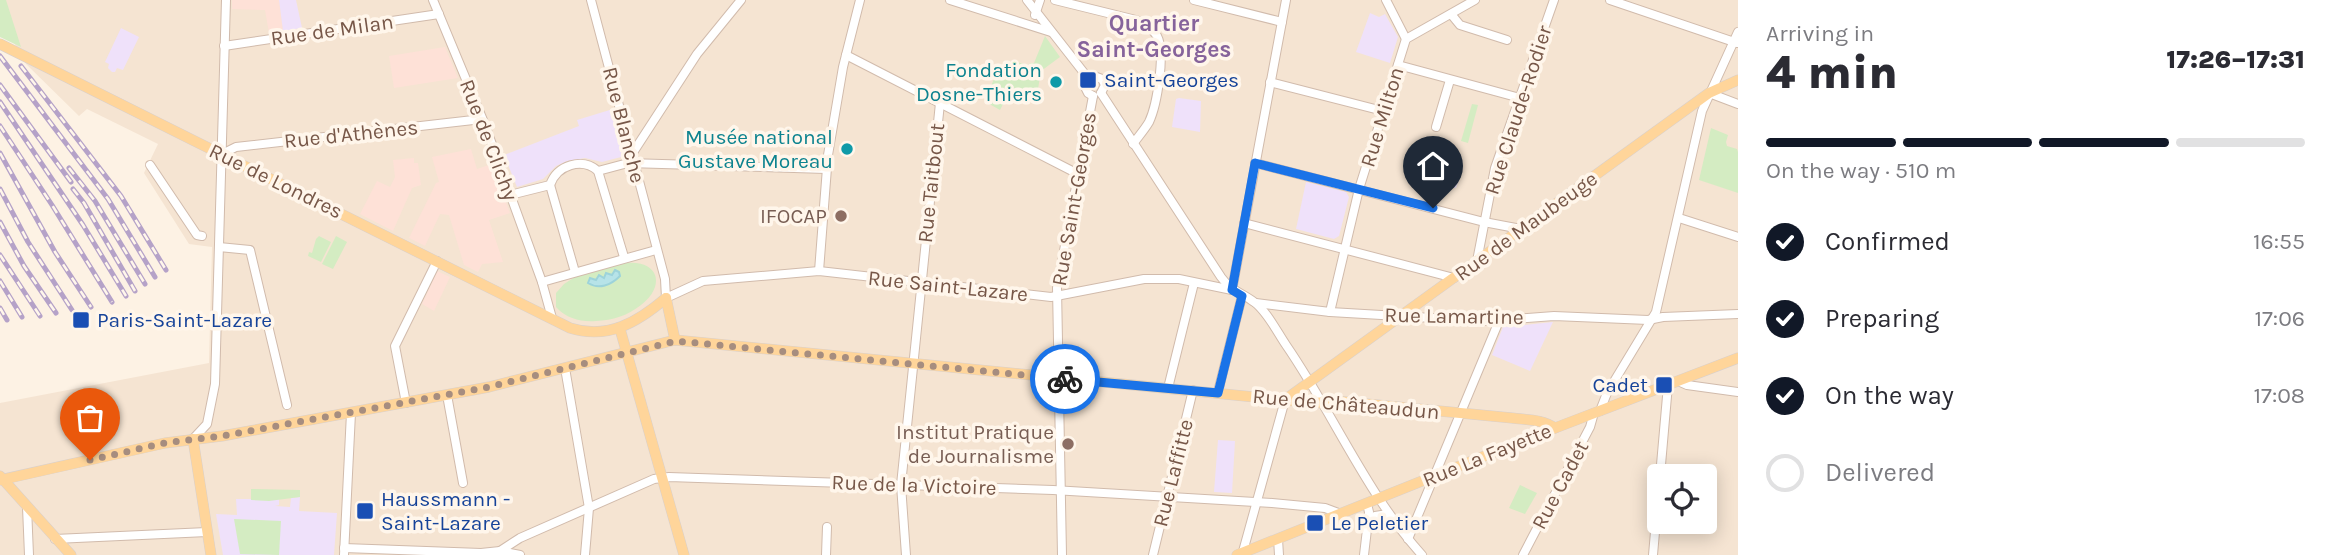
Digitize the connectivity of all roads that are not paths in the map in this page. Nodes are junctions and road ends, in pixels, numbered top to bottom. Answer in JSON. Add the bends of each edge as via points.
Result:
{"nodes":[{"id":1,"x":226,"y":0,"type":"edge"},
{"id":2,"x":433,"y":0,"type":"edge"},
{"id":3,"x":591,"y":0,"type":"edge"},
{"id":4,"x":860,"y":0,"type":"edge"},
{"id":5,"x":950,"y":0,"type":"edge"},
{"id":6,"x":1027,"y":0,"type":"edge"},
{"id":7,"x":1040,"y":0,"type":"edge"},
{"id":8,"x":1055,"y":0,"type":"edge"},
{"id":9,"x":1194,"y":0,"type":"edge"},
{"id":10,"x":1286,"y":0,"type":"edge"},
{"id":11,"x":1386,"y":0,"type":"edge"},
{"id":12,"x":1475,"y":0,"type":"edge"},
{"id":13,"x":1553,"y":0,"type":"edge"},
{"id":14,"x":1610,"y":0,"type":"edge"},
{"id":15,"x":737,"y":1,"type":"edge"},
{"id":16,"x":1037,"y":11,"type":"junction"},
{"id":17,"x":439,"y":14,"type":"junction"},
{"id":18,"x":1451,"y":14,"type":"junction"},
{"id":19,"x":1282,"y":22,"type":"junction"},
{"id":20,"x":1027,"y":24,"type":"junction"},
{"id":21,"x":1051,"y":32,"type":"junction"},
{"id":22,"x":1738,"y":32,"type":"edge"},
{"id":23,"x":1406,"y":39,"type":"junction"},
{"id":24,"x":1507,"y":40,"type":"dead end"},
{"id":25,"x":1736,"y":42,"type":"edge"},
{"id":26,"x":0,"y":44,"type":"edge"},
{"id":27,"x":224,"y":46,"type":"junction"},
{"id":28,"x":846,"y":55,"type":"junction"},
{"id":29,"x":1398,"y":65,"type":"junction"},
{"id":30,"x":1088,"y":78,"type":"junction"},
{"id":31,"x":1450,"y":80,"type":"junction"},
{"id":32,"x":1738,"y":80,"type":"edge"},
{"id":33,"x":1270,"y":82,"type":"junction"},
{"id":34,"x":1709,"y":93,"type":"junction"},
{"id":35,"x":1097,"y":95,"type":"junction"},
{"id":36,"x":1520,"y":98,"type":"junction"},
{"id":37,"x":940,"y":103,"type":"junction"},
{"id":38,"x":1738,"y":104,"type":"edge"},
{"id":39,"x":1383,"y":111,"type":"junction"},
{"id":40,"x":482,"y":118,"type":"junction"},
{"id":41,"x":1436,"y":127,"type":"dead end"},
{"id":42,"x":1133,"y":144,"type":"junction"},
{"id":43,"x":222,"y":154,"type":"junction"},
{"id":44,"x":633,"y":159,"type":"junction"},
{"id":45,"x":1255,"y":163,"type":"junction"},
{"id":46,"x":150,"y":165,"type":"dead end"},
{"id":47,"x":826,"y":169,"type":"junction"},
{"id":48,"x":598,"y":171,"type":"junction"},
{"id":49,"x":1078,"y":174,"type":"junction"},
{"id":50,"x":550,"y":185,"type":"junction"},
{"id":51,"x":1359,"y":189,"type":"junction"},
{"id":52,"x":510,"y":195,"type":"junction"},
{"id":53,"x":1679,"y":218,"type":"junction"},
{"id":54,"x":1484,"y":222,"type":"junction"},
{"id":55,"x":1244,"y":223,"type":"junction"},
{"id":56,"x":1521,"y":229,"type":"junction"},
{"id":57,"x":202,"y":236,"type":"dead end"},
{"id":58,"x":1738,"y":237,"type":"edge"},
{"id":59,"x":219,"y":247,"type":"junction"},
{"id":60,"x":1343,"y":249,"type":"junction"},
{"id":61,"x":656,"y":250,"type":"junction"},
{"id":62,"x":624,"y":257,"type":"junction"},
{"id":63,"x":437,"y":261,"type":"junction"},
{"id":64,"x":1477,"y":261,"type":"junction"},
{"id":65,"x":819,"y":271,"type":"junction"},
{"id":66,"x":575,"y":272,"type":"junction"},
{"id":67,"x":1454,"y":278,"type":"junction"},
{"id":68,"x":542,"y":282,"type":"junction"},
{"id":69,"x":921,"y":283,"type":"junction"},
{"id":70,"x":1194,"y":283,"type":"junction"},
{"id":71,"x":1232,"y":290,"type":"junction"},
{"id":72,"x":1057,"y":296,"type":"junction"},
{"id":73,"x":1242,"y":296,"type":"junction"},
{"id":74,"x":666,"y":298,"type":"junction"},
{"id":75,"x":1256,"y":303,"type":"junction"},
{"id":76,"x":1330,"y":312,"type":"junction"},
{"id":77,"x":1738,"y":314,"type":"edge"},
{"id":78,"x":1403,"y":317,"type":"junction"},
{"id":79,"x":552,"y":318,"type":"junction"},
{"id":80,"x":1653,"y":319,"type":"junction"},
{"id":81,"x":1499,"y":321,"type":"junction"},
{"id":82,"x":620,"y":329,"type":"junction"},
{"id":83,"x":676,"y":341,"type":"junction"},
{"id":84,"x":626,"y":354,"type":"junction"},
{"id":85,"x":1738,"y":358,"type":"edge"},
{"id":86,"x":914,"y":364,"type":"junction"},
{"id":87,"x":565,"y":368,"type":"junction"},
{"id":88,"x":1060,"y":378,"type":"junction"},
{"id":89,"x":1314,"y":379,"type":"junction"},
{"id":90,"x":1678,"y":381,"type":"junction"},
{"id":91,"x":1668,"y":384,"type":"junction"},
{"id":92,"x":1168,"y":388,"type":"junction"},
{"id":93,"x":1193,"y":390,"type":"junction"},
{"id":94,"x":1738,"y":392,"type":"edge"},
{"id":95,"x":1218,"y":393,"type":"junction"},
{"id":96,"x":447,"y":395,"type":"junction"},
{"id":97,"x":1290,"y":397,"type":"junction"},
{"id":98,"x":1324,"y":402,"type":"junction"},
{"id":99,"x":406,"y":403,"type":"junction"},
{"id":100,"x":1597,"y":412,"type":"junction"},
{"id":101,"x":351,"y":413,"type":"junction"},
{"id":102,"x":289,"y":414,"type":"junction"},
{"id":103,"x":1460,"y":417,"type":"junction"},
{"id":104,"x":1555,"y":428,"type":"junction"},
{"id":105,"x":192,"y":439,"type":"junction"},
{"id":106,"x":1661,"y":464,"type":"edge"},
{"id":107,"x":1435,"y":477,"type":"junction"},
{"id":108,"x":1,"y":478,"type":"edge"},
{"id":109,"x":662,"y":478,"type":"junction"},
{"id":110,"x":463,"y":483,"type":"dead end"},
{"id":111,"x":901,"y":485,"type":"junction"},
{"id":112,"x":1061,"y":491,"type":"junction"},
{"id":113,"x":1167,"y":497,"type":"junction"},
{"id":114,"x":1379,"y":499,"type":"junction"},
{"id":115,"x":1256,"y":502,"type":"junction"},
{"id":116,"x":1367,"y":504,"type":"junction"},
{"id":117,"x":27,"y":507,"type":"junction"},
{"id":118,"x":589,"y":508,"type":"junction"},
{"id":119,"x":1341,"y":514,"type":"junction"},
{"id":120,"x":1388,"y":514,"type":"junction"},
{"id":121,"x":1369,"y":522,"type":"junction"},
{"id":122,"x":827,"y":527,"type":"dead end"},
{"id":123,"x":207,"y":532,"type":"junction"},
{"id":124,"x":1655,"y":534,"type":"edge"},
{"id":125,"x":55,"y":539,"type":"junction"},
{"id":126,"x":1279,"y":539,"type":"junction"},
{"id":127,"x":1408,"y":539,"type":"junction"},
{"id":128,"x":344,"y":551,"type":"edge"},
{"id":129,"x":500,"y":551,"type":"junction"},
{"id":130,"x":1240,"y":554,"type":"edge"},
{"id":131,"x":29,"y":555,"type":"edge"},
{"id":132,"x":71,"y":555,"type":"edge"},
{"id":133,"x":211,"y":555,"type":"edge"},
{"id":134,"x":520,"y":555,"type":"edge"},
{"id":135,"x":585,"y":555,"type":"edge"},
{"id":136,"x":684,"y":555,"type":"edge"},
{"id":137,"x":826,"y":555,"type":"edge"},
{"id":138,"x":906,"y":555,"type":"edge"},
{"id":139,"x":1062,"y":555,"type":"edge"},
{"id":140,"x":1153,"y":555,"type":"edge"},
{"id":141,"x":1279,"y":555,"type":"edge"},
{"id":142,"x":1364,"y":555,"type":"edge"},
{"id":143,"x":1422,"y":555,"type":"edge"},
{"id":144,"x":1523,"y":555,"type":"edge"},
{"id":145,"x":1653,"y":555,"type":"edge"}],
"edges":[{"from":1,"to":27,"type":"street"},
{"from":2,"to":17,"type":"street","name":"Rue de Clichy"},
{"from":3,"to":44,"type":"street","name":"Rue Blanche"},
{"from":4,"to":28,"type":"street"},
{"from":5,"to":20,"type":"street"},
{"from":6,"to":16,"type":"street"},
{"from":7,"to":16,"type":"street"},
{"from":8,"to":42,"type":"street","via":[[1136,20],[1158,38],[1156,99],[1149,121]]},
{"from":9,"to":19,"type":"street"},
{"from":10,"to":19,"type":"street"},
{"from":11,"to":23,"type":"street"},
{"from":12,"to":18,"type":"street","name":"Rue Milton"},
{"from":13,"to":36,"type":"street","name":"Rue Claude-Rodier"},
{"from":14,"to":25,"type":"street"},
{"from":15,"to":44,"type":"street","via":[[697,54]]},
{"from":16,"to":20,"type":"street"},
{"from":16,"to":21,"type":"street"},
{"from":17,"to":27,"type":"street","name":"Rue de Milan"},
{"from":17,"to":40,"type":"street","name":"Rue de Clichy"},
{"from":18,"to":23,"type":"street","name":"Rue Milton"},
{"from":18,"to":24,"type":"street","via":[[1460,25]]},
{"from":19,"to":33,"type":"street"},
{"from":20,"to":21,"type":"street"},
{"from":21,"to":30,"type":"street"},
{"from":22,"to":25,"type":"street","name":"Rue Cadet"},
{"from":23,"to":29,"type":"street","name":"Rue Milton"},
{"from":25,"to":34,"type":"street","name":"Rue Cadet"},
{"from":26,"to":43,"type":"main road","name":"Rue de Londres"},
{"from":27,"to":43,"type":"street"},
{"from":28,"to":37,"type":"street"},
{"from":28,"to":47,"type":"street"},
{"from":29,"to":31,"type":"street"},
{"from":29,"to":39,"type":"street","name":"Rue Milton"},
{"from":30,"to":35,"type":"street","via":[[1085,89]]},
{"from":30,"to":35,"type":"street","via":[[1102,79],[1105,85]]},
{"from":31,"to":36,"type":"street"},
{"from":31,"to":41,"type":"street"},
{"from":32,"to":34,"type":"main road","name":"Rue de Maubeuge"},
{"from":33,"to":39,"type":"street"},
{"from":33,"to":45,"type":"street"},
{"from":34,"to":38,"type":"street"},
{"from":34,"to":53,"type":"street","name":"Rue Cadet"},
{"from":34,"to":56,"type":"main road","name":"Rue de Maubeuge"},
{"from":35,"to":42,"type":"street"},
{"from":35,"to":49,"type":"street","name":"Rue Saint-Georges"},
{"from":36,"to":54,"type":"street","name":"Rue Claude-Rodier","via":[[1495,168]]},
{"from":37,"to":49,"type":"street"},
{"from":37,"to":69,"type":"street","name":"Rue Taitbout"},
{"from":39,"to":51,"type":"street","name":"Rue Milton"},
{"from":40,"to":43,"type":"street","name":"Rue d'Athènes","via":[[236,147]]},
{"from":40,"to":52,"type":"street","name":"Rue de Clichy"},
{"from":42,"to":71,"type":"street"},
{"from":43,"to":59,"type":"street"},
{"from":43,"to":63,"type":"main road","name":"Rue de Londres"},
{"from":44,"to":47,"type":"street"},
{"from":44,"to":48,"type":"street"},
{"from":44,"to":61,"type":"street","name":"Rue Blanche"},
{"from":45,"to":51,"type":"street"},
{"from":45,"to":55,"type":"street"},
{"from":46,"to":57,"type":"street"},
{"from":47,"to":65,"type":"street"},
{"from":48,"to":50,"type":"street","via":[[590,165],[573,165],[556,174]]},
{"from":48,"to":62,"type":"street"},
{"from":49,"to":72,"type":"street","name":"Rue Saint-Georges"},
{"from":50,"to":52,"type":"street"},
{"from":50,"to":66,"type":"street"},
{"from":51,"to":54,"type":"street"},
{"from":51,"to":60,"type":"street","name":"Rue Milton"},
{"from":52,"to":68,"type":"street","name":"Rue de Clichy"},
{"from":53,"to":58,"type":"street"},
{"from":53,"to":80,"type":"street","name":"Rue Cadet"},
{"from":54,"to":56,"type":"street"},
{"from":54,"to":64,"type":"street","name":"Rue Claude-Rodier"},
{"from":55,"to":60,"type":"street"},
{"from":55,"to":71,"type":"street"},
{"from":56,"to":64,"type":"main road","name":"Rue de Maubeuge"},
{"from":59,"to":102,"type":"street","via":[[250,250]]},
{"from":59,"to":105,"type":"street","via":[[213,400],[207,424]]},
{"from":60,"to":67,"type":"street"},
{"from":60,"to":76,"type":"street","name":"Rue Milton"},
{"from":61,"to":62,"type":"street"},
{"from":61,"to":74,"type":"street","name":"Rue Blanche"},
{"from":62,"to":66,"type":"street"},
{"from":63,"to":79,"type":"main road","name":"Rue de Londres"},
{"from":63,"to":99,"type":"street","via":[[395,346]]},
{"from":64,"to":67,"type":"main road","name":"Rue de Maubeuge"},
{"from":65,"to":69,"type":"street","name":"Rue Saint-Lazare"},
{"from":65,"to":74,"type":"street","name":"Rue Saint-Lazare","via":[[703,281]]},
{"from":66,"to":68,"type":"street"},
{"from":67,"to":78,"type":"main road","name":"Rue de Maubeuge"},
{"from":68,"to":79,"type":"street","name":"Rue de Clichy"},
{"from":69,"to":72,"type":"street","name":"Rue Saint-Lazare"},
{"from":69,"to":86,"type":"street","name":"Rue Taitbout"},
{"from":70,"to":71,"type":"street","name":"Rue Saint-Lazare"},
{"from":70,"to":72,"type":"street","name":"Rue Saint-Lazare","via":[[1144,279]]},
{"from":70,"to":92,"type":"street"},
{"from":71,"to":73,"type":"street"},
{"from":72,"to":88,"type":"street","name":"Rue Saint-Georges"},
{"from":73,"to":75,"type":"street"},
{"from":73,"to":95,"type":"street"},
{"from":74,"to":82,"type":"main road"},
{"from":74,"to":83,"type":"main road"},
{"from":75,"to":76,"type":"street","name":"Rue Lamartine"},
{"from":75,"to":89,"type":"street"},
{"from":76,"to":78,"type":"street","name":"Rue Lamartine"},
{"from":77,"to":80,"type":"street","name":"Rue Lamartine"},
{"from":78,"to":81,"type":"street","name":"Rue Lamartine"},
{"from":78,"to":89,"type":"main road","name":"Rue de Maubeuge"},
{"from":79,"to":82,"type":"main road","name":"Rue de Londres","via":[[582,331]]},
{"from":80,"to":81,"type":"street","name":"Rue Lamartine","via":[[1554,316]]},
{"from":80,"to":100,"type":"street","name":"Rue Cadet"},
{"from":81,"to":103,"type":"street"},
{"from":82,"to":84,"type":"main road"},
{"from":83,"to":84,"type":"main road"},
{"from":83,"to":86,"type":"main road","name":"Rue de Châteaudun"},
{"from":84,"to":87,"type":"main road"},
{"from":84,"to":109,"type":"main road"},
{"from":85,"to":90,"type":"main road","name":"Rue La Fayette"},
{"from":86,"to":88,"type":"main road","name":"Rue de Châteaudun"},
{"from":86,"to":111,"type":"street","name":"Rue Taitbout"},
{"from":87,"to":96,"type":"main road"},
{"from":87,"to":118,"type":"street"},
{"from":88,"to":92,"type":"main road","name":"Rue de Châteaudun"},
{"from":88,"to":112,"type":"street","name":"Rue Saint-Georges"},
{"from":89,"to":97,"type":"main road","name":"Rue de Maubeuge"},
{"from":89,"to":98,"type":"street"},
{"from":90,"to":91,"type":"main road","name":"Rue La Fayette"},
{"from":90,"to":94,"type":"street"},
{"from":91,"to":100,"type":"main road","name":"Rue La Fayette"},
{"from":91,"to":106,"type":"street"},
{"from":92,"to":93,"type":"main road","name":"Rue de Châteaudun"},
{"from":93,"to":95,"type":"main road","name":"Rue de Châteaudun"},
{"from":93,"to":113,"type":"street","name":"Rue Laffitte"},
{"from":95,"to":97,"type":"main road","name":"Rue de Châteaudun"},
{"from":96,"to":99,"type":"main road"},
{"from":96,"to":110,"type":"street"},
{"from":97,"to":98,"type":"main road","name":"Rue de Châteaudun"},
{"from":97,"to":115,"type":"street"},
{"from":98,"to":103,"type":"main road","name":"Rue de Châteaudun"},
{"from":98,"to":114,"type":"street"},
{"from":99,"to":101,"type":"main road"},
{"from":100,"to":104,"type":"main road","name":"Rue La Fayette"},
{"from":100,"to":144,"type":"street","name":"Rue Cadet"},
{"from":101,"to":102,"type":"main road"},
{"from":101,"to":128,"type":"street"},
{"from":102,"to":105,"type":"main road","via":[[222,436]]},
{"from":103,"to":104,"type":"main road","name":"Rue de Châteaudun","via":[[1538,421]]},
{"from":103,"to":107,"type":"street"},
{"from":104,"to":107,"type":"main road","name":"Rue La Fayette"},
{"from":105,"to":108,"type":"main road"},
{"from":105,"to":123,"type":"main road"},
{"from":107,"to":114,"type":"main road","name":"Rue La Fayette"},
{"from":107,"to":127,"type":"street"},
{"from":108,"to":117,"type":"main road"},
{"from":109,"to":111,"type":"street","name":"Rue de la Victoire"},
{"from":109,"to":118,"type":"street","name":"Rue de la Victoire"},
{"from":109,"to":136,"type":"main road"},
{"from":111,"to":112,"type":"street","name":"Rue de la Victoire"},
{"from":111,"to":138,"type":"street","name":"Rue Taitbout"},
{"from":112,"to":113,"type":"street","name":"Rue de la Victoire"},
{"from":112,"to":139,"type":"street","name":"Rue Saint-Georges"},
{"from":113,"to":115,"type":"street","name":"Rue de la Victoire"},
{"from":113,"to":140,"type":"street","name":"Rue Laffitte"},
{"from":114,"to":116,"type":"main road","name":"Rue La Fayette"},
{"from":114,"to":120,"type":"street"},
{"from":115,"to":119,"type":"street","name":"Rue de la Victoire","via":[[1325,508]]},
{"from":115,"to":130,"type":"street"},
{"from":116,"to":119,"type":"main road","name":"Rue La Fayette"},
{"from":116,"to":121,"type":"street"},
{"from":117,"to":125,"type":"main road"},
{"from":117,"to":131,"type":"street"},
{"from":118,"to":129,"type":"street","name":"Rue de la Victoire"},
{"from":118,"to":135,"type":"street"},
{"from":119,"to":126,"type":"main road","name":"Rue La Fayette"},
{"from":120,"to":121,"type":"street"},
{"from":120,"to":127,"type":"street"},
{"from":121,"to":142,"type":"street"},
{"from":122,"to":137,"type":"street"},
{"from":123,"to":125,"type":"street"},
{"from":123,"to":133,"type":"main road"},
{"from":124,"to":145,"type":"street"},
{"from":125,"to":132,"type":"main road"},
{"from":126,"to":130,"type":"main road","name":"Rue La Fayette"},
{"from":126,"to":141,"type":"street"},
{"from":127,"to":143,"type":"street"},
{"from":128,"to":129,"type":"street"},
{"from":129,"to":134,"type":"street"}]}
